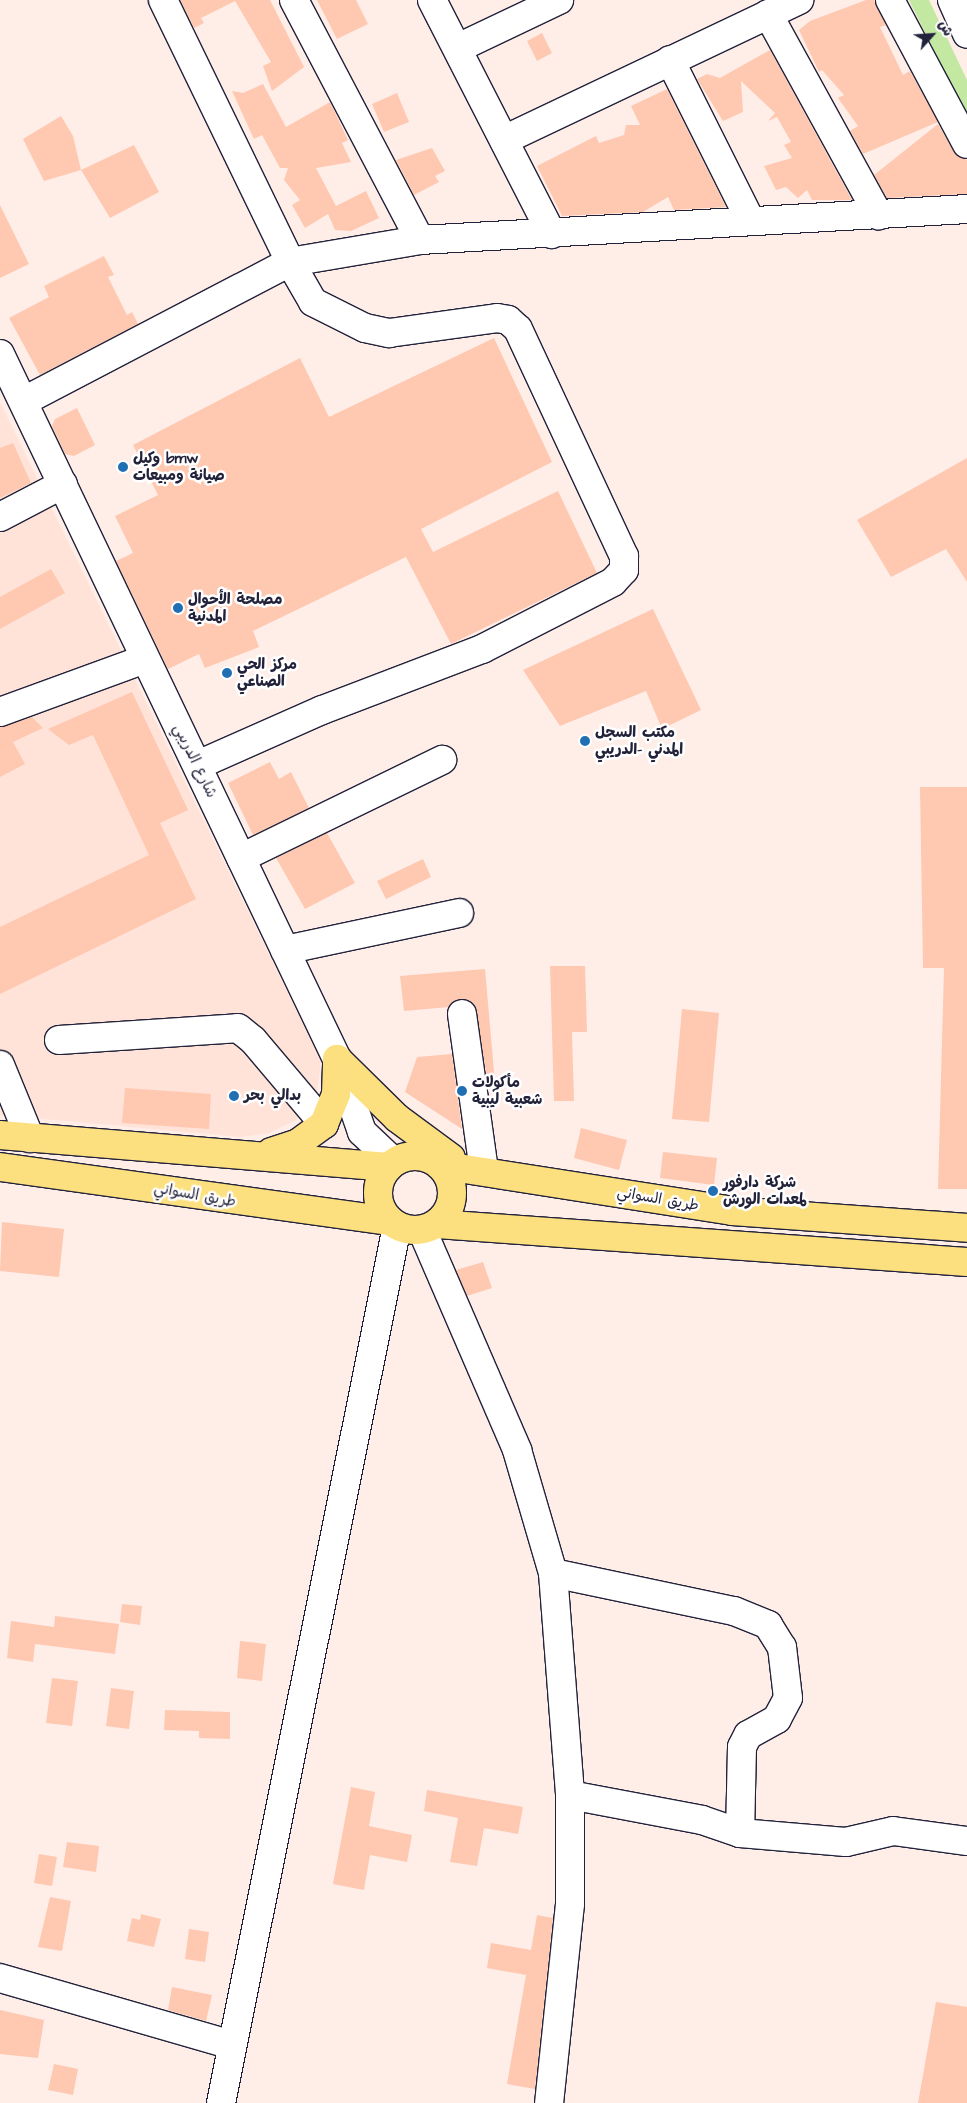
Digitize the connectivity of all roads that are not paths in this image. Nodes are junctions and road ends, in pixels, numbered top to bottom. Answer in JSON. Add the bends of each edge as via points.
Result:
{"nodes":[{"id":1,"x":163,"y":0,"type":"edge"},
{"id":2,"x":294,"y":0,"type":"edge"},
{"id":3,"x":432,"y":0,"type":"edge"},
{"id":4,"x":557,"y":0,"type":"edge"},
{"id":5,"x":799,"y":0,"type":"edge"},
{"id":6,"x":890,"y":0,"type":"edge"},
{"id":7,"x":952,"y":0,"type":"edge"},
{"id":8,"x":768,"y":14,"type":"junction"},
{"id":9,"x":967,"y":34,"type":"edge"},
{"id":10,"x":458,"y":48,"type":"junction"},
{"id":11,"x":670,"y":60,"type":"junction"},
{"id":12,"x":504,"y":140,"type":"junction"},
{"id":13,"x":967,"y":144,"type":"edge"},
{"id":14,"x":967,"y":209,"type":"edge"},
{"id":15,"x":879,"y":216,"type":"junction"},
{"id":16,"x":750,"y":220,"type":"junction"},
{"id":17,"x":552,"y":234,"type":"junction"},
{"id":18,"x":420,"y":240,"type":"junction"},
{"id":19,"x":290,"y":262,"type":"junction"},
{"id":20,"x":0,"y":354,"type":"edge"},
{"id":21,"x":24,"y":401,"type":"junction"},
{"id":22,"x":62,"y":484,"type":"junction"},
{"id":23,"x":0,"y":517,"type":"edge"},
{"id":24,"x":145,"y":659,"type":"junction"},
{"id":25,"x":0,"y":712,"type":"edge"},
{"id":26,"x":442,"y":760,"type":"dead end"},
{"id":27,"x":198,"y":765,"type":"junction"},
{"id":28,"x":241,"y":858,"type":"junction"},
{"id":29,"x":459,"y":913,"type":"dead end"},
{"id":30,"x":285,"y":950,"type":"junction"},
{"id":31,"x":462,"y":1014,"type":"dead end"},
{"id":32,"x":59,"y":1040,"type":"dead end"},
{"id":33,"x":337,"y":1059,"type":"junction"},
{"id":34,"x":0,"y":1065,"type":"edge"},
{"id":35,"x":324,"y":1124,"type":"junction"},
{"id":36,"x":0,"y":1135,"type":"edge"},
{"id":37,"x":30,"y":1138,"type":"junction"},
{"id":38,"x":266,"y":1154,"type":"junction"},
{"id":39,"x":391,"y":1164,"type":"junction"},
{"id":40,"x":439,"y":1165,"type":"junction"},
{"id":41,"x":0,"y":1167,"type":"edge"},
{"id":42,"x":478,"y":1170,"type":"junction"},
{"id":43,"x":412,"y":1226,"type":"junction"},
{"id":44,"x":967,"y":1228,"type":"edge"},
{"id":45,"x":967,"y":1262,"type":"edge"},
{"id":46,"x":553,"y":1573,"type":"junction"},
{"id":47,"x":570,"y":1796,"type":"junction"},
{"id":48,"x":740,"y":1833,"type":"junction"},
{"id":49,"x":967,"y":1841,"type":"edge"},
{"id":50,"x":0,"y":1978,"type":"edge"},
{"id":51,"x":232,"y":2045,"type":"junction"},
{"id":52,"x":220,"y":2103,"type":"edge"},
{"id":53,"x":548,"y":2103,"type":"edge"}],
"edges":[{"from":1,"to":19,"type":"street"},
{"from":2,"to":18,"type":"street"},
{"from":3,"to":10,"type":"street"},
{"from":4,"to":10,"type":"street"},
{"from":5,"to":8,"type":"street"},
{"from":6,"to":13,"type":"street"},
{"from":7,"to":9,"type":"street"},
{"from":8,"to":11,"type":"street"},
{"from":8,"to":15,"type":"street"},
{"from":10,"to":12,"type":"street"},
{"from":11,"to":12,"type":"street"},
{"from":11,"to":16,"type":"street"},
{"from":12,"to":17,"type":"street"},
{"from":14,"to":15,"type":"street"},
{"from":15,"to":16,"type":"street"},
{"from":16,"to":17,"type":"street"},
{"from":17,"to":18,"type":"street"},
{"from":18,"to":19,"type":"street"},
{"from":19,"to":21,"type":"street"},
{"from":19,"to":27,"type":"street","via":[[314,302],[365,328],[389,334],[497,318],[508,320],[518,329],[624,556],[624,570],[613,582],[482,649],[322,710]]},
{"from":20,"to":21,"type":"street","name":"شارع الدريبي"},
{"from":21,"to":22,"type":"street","name":"شارع الدريبي"},
{"from":22,"to":23,"type":"street"},
{"from":22,"to":24,"type":"street","name":"شارع الدريبي"},
{"from":24,"to":25,"type":"street"},
{"from":24,"to":27,"type":"street","name":"شارع الدريبي"},
{"from":26,"to":28,"type":"street"},
{"from":27,"to":28,"type":"street","name":"شارع الدريبي"},
{"from":28,"to":30,"type":"street","name":"شارع الدريبي"},
{"from":29,"to":30,"type":"street"},
{"from":30,"to":33,"type":"street","name":"شارع الدريبي"},
{"from":31,"to":42,"type":"street"},
{"from":32,"to":35,"type":"street","via":[[238,1028],[254,1040]]},
{"from":33,"to":35,"type":"highway","via":[[336,1094]]},
{"from":33,"to":39,"type":"street","name":"شارع الدريبي","via":[[362,1132]]},
{"from":33,"to":42,"type":"highway","via":[[420,1137]]},
{"from":34,"to":37,"type":"street"},
{"from":35,"to":38,"type":"highway","via":[[298,1142]]},
{"from":36,"to":37,"type":"highway"},
{"from":37,"to":38,"type":"highway"},
{"from":38,"to":39,"type":"highway"},
{"from":39,"to":40,"type":"highway","via":[[417,1156]]},
{"from":39,"to":43,"type":"highway","via":[[378,1190],[380,1207]]},
{"from":40,"to":42,"type":"highway","name":"طريق السواني"},
{"from":40,"to":43,"type":"highway","via":[[449,1178],[452,1195],[448,1212]]},
{"from":41,"to":43,"type":"highway","name":"طريق السواني"},
{"from":42,"to":44,"type":"highway","name":"طريق السواني","via":[[732,1211]]},
{"from":43,"to":45,"type":"highway","name":"طريق السواني"},
{"from":43,"to":46,"type":"street","via":[[517,1450]]},
{"from":43,"to":51,"type":"street"},
{"from":46,"to":47,"type":"street"},
{"from":46,"to":48,"type":"street","via":[[734,1611],[768,1625],[782,1647],[788,1698],[777,1719],[748,1735],[742,1746]]},
{"from":47,"to":48,"type":"street","via":[[702,1820]]},
{"from":47,"to":53,"type":"street","via":[[570,1904]]},
{"from":48,"to":49,"type":"street","via":[[846,1842],[893,1831]]},
{"from":50,"to":51,"type":"street"},
{"from":51,"to":52,"type":"street"}]}
